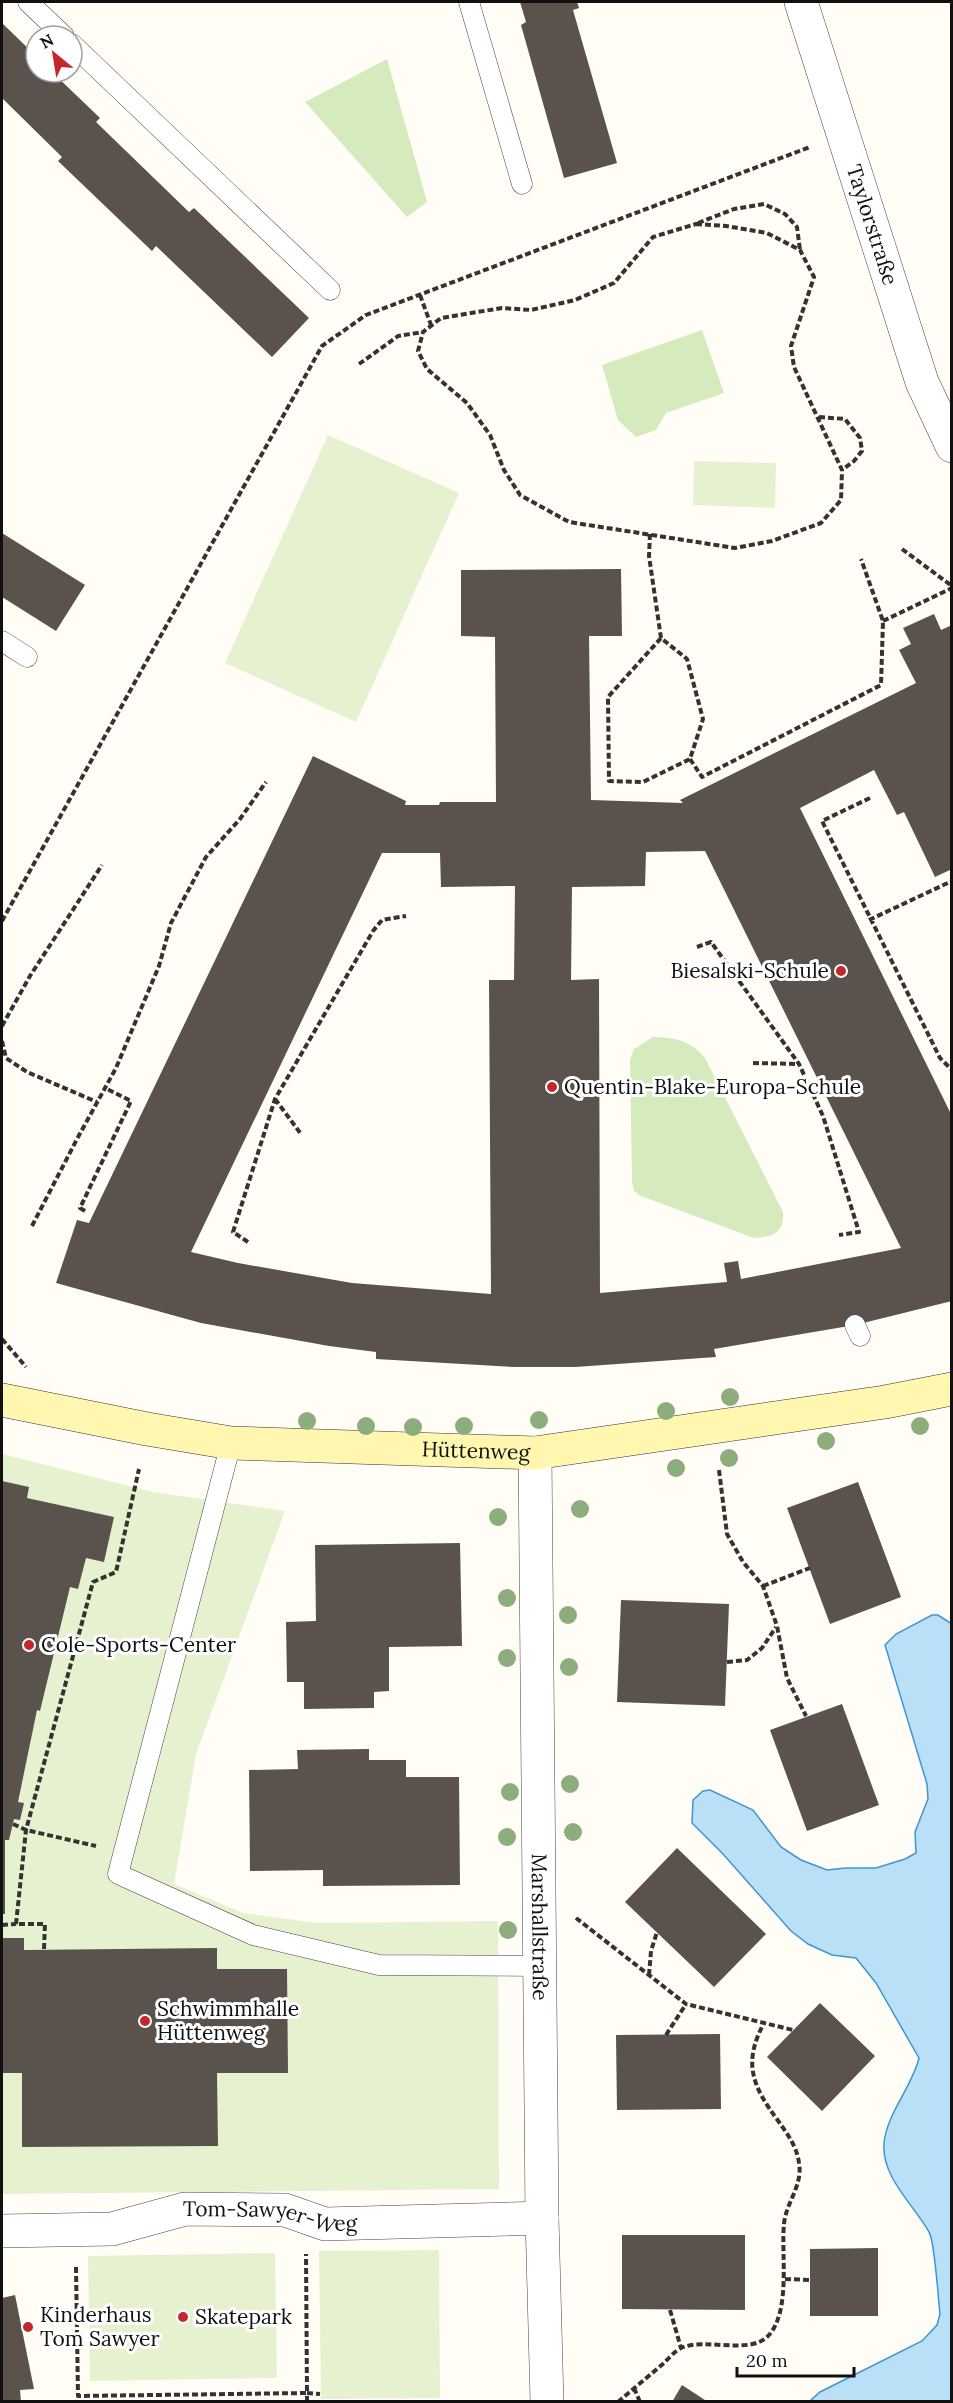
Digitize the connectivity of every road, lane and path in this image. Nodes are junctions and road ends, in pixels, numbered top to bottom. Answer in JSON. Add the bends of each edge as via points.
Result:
{"nodes":[{"id":1,"x":28,"y":2,"type":"edge"},
{"id":2,"x":469,"y":2,"type":"edge"},
{"id":3,"x":801,"y":2,"type":"edge"},
{"id":4,"x":51,"y":24,"type":"edge"},
{"id":5,"x":84,"y":55,"type":"edge"},
{"id":6,"x":811,"y":146,"type":"dead end"},
{"id":7,"x":522,"y":184,"type":"dead end"},
{"id":8,"x":696,"y":224,"type":"junction"},
{"id":9,"x":800,"y":250,"type":"junction"},
{"id":10,"x":330,"y":290,"type":"dead end"},
{"id":11,"x":420,"y":295,"type":"junction"},
{"id":12,"x":431,"y":326,"type":"junction"},
{"id":13,"x":423,"y":332,"type":"junction"},
{"id":14,"x":359,"y":364,"type":"dead end"},
{"id":15,"x":819,"y":417,"type":"junction"},
{"id":16,"x":951,"y":446,"type":"edge"},
{"id":17,"x":842,"y":470,"type":"junction"},
{"id":18,"x":650,"y":534,"type":"junction"},
{"id":19,"x":902,"y":549,"type":"dead end"},
{"id":20,"x":861,"y":559,"type":"dead end"},
{"id":21,"x":951,"y":587,"type":"edge"},
{"id":22,"x":883,"y":621,"type":"junction"},
{"id":23,"x":661,"y":638,"type":"junction"},
{"id":24,"x":2,"y":641,"type":"edge"},
{"id":25,"x":27,"y":657,"type":"dead end"},
{"id":26,"x":690,"y":759,"type":"junction"},
{"id":27,"x":266,"y":782,"type":"dead end"},
{"id":28,"x":870,"y":798,"type":"dead end"},
{"id":29,"x":102,"y":865,"type":"dead end"},
{"id":30,"x":951,"y":881,"type":"edge"},
{"id":31,"x":406,"y":916,"type":"dead end"},
{"id":32,"x":869,"y":920,"type":"junction"},
{"id":33,"x":2,"y":921,"type":"edge"},
{"id":34,"x":697,"y":948,"type":"dead end"},
{"id":35,"x":2,"y":1026,"type":"edge"},
{"id":36,"x":2,"y":1041,"type":"edge"},
{"id":37,"x":753,"y":1063,"type":"dead end"},
{"id":38,"x":799,"y":1064,"type":"junction"},
{"id":39,"x":951,"y":1070,"type":"edge"},
{"id":40,"x":105,"y":1089,"type":"junction"},
{"id":41,"x":274,"y":1099,"type":"junction"},
{"id":42,"x":97,"y":1102,"type":"junction"},
{"id":43,"x":301,"y":1134,"type":"dead end"},
{"id":44,"x":85,"y":1211,"type":"dead end"},
{"id":45,"x":32,"y":1226,"type":"dead end"},
{"id":46,"x":839,"y":1235,"type":"dead end"},
{"id":47,"x":248,"y":1242,"type":"dead end"},
{"id":48,"x":2,"y":1339,"type":"edge"},
{"id":49,"x":26,"y":1367,"type":"dead end"},
{"id":50,"x":951,"y":1389,"type":"edge"},
{"id":51,"x":2,"y":1400,"type":"edge"},
{"id":52,"x":231,"y":1443,"type":"junction"},
{"id":53,"x":535,"y":1453,"type":"junction"},
{"id":54,"x":139,"y":1469,"type":"dead end"},
{"id":55,"x":718,"y":1470,"type":"dead end"},
{"id":56,"x":810,"y":1568,"type":"dead end"},
{"id":57,"x":763,"y":1586,"type":"junction"},
{"id":58,"x":777,"y":1626,"type":"junction"},
{"id":59,"x":727,"y":1662,"type":"dead end"},
{"id":60,"x":806,"y":1716,"type":"dead end"},
{"id":61,"x":13,"y":1824,"type":"dead end"},
{"id":62,"x":26,"y":1830,"type":"junction"},
{"id":63,"x":124,"y":1852,"type":"junction"},
{"id":64,"x":576,"y":1918,"type":"dead end"},
{"id":65,"x":16,"y":1924,"type":"junction"},
{"id":66,"x":2,"y":1925,"type":"edge"},
{"id":67,"x":657,"y":1932,"type":"dead end"},
{"id":68,"x":44,"y":1949,"type":"dead end"},
{"id":69,"x":540,"y":1966,"type":"junction"},
{"id":70,"x":649,"y":1976,"type":"junction"},
{"id":71,"x":686,"y":2004,"type":"junction"},
{"id":72,"x":764,"y":2023,"type":"junction"},
{"id":73,"x":793,"y":2030,"type":"dead end"},
{"id":74,"x":666,"y":2035,"type":"dead end"},
{"id":75,"x":306,"y":2217,"type":"junction"},
{"id":76,"x":542,"y":2218,"type":"junction"},
{"id":77,"x":75,"y":2230,"type":"junction"},
{"id":78,"x":2,"y":2231,"type":"edge"},
{"id":79,"x":785,"y":2279,"type":"junction"},
{"id":80,"x":810,"y":2280,"type":"dead end"},
{"id":81,"x":669,"y":2310,"type":"dead end"},
{"id":82,"x":681,"y":2348,"type":"junction"},
{"id":83,"x":634,"y":2388,"type":"junction"},
{"id":84,"x":307,"y":2393,"type":"junction"},
{"id":85,"x":320,"y":2394,"type":"dead end"},
{"id":86,"x":78,"y":2396,"type":"junction"},
{"id":87,"x":78,"y":2402,"type":"edge"},
{"id":88,"x":307,"y":2402,"type":"edge"},
{"id":89,"x":547,"y":2402,"type":"edge"},
{"id":90,"x":618,"y":2402,"type":"edge"},
{"id":91,"x":640,"y":2402,"type":"edge"}],
"edges":[{"from":1,"to":4,"type":"lane"},
{"from":2,"to":7,"type":"lane"},
{"from":3,"to":16,"type":"street","name":"Taylorstraße","via":[[918,369]]},
{"from":5,"to":10,"type":"lane"},
{"from":6,"to":11,"type":"path"},
{"from":8,"to":9,"type":"path","via":[[767,233]]},
{"from":8,"to":9,"type":"path","via":[[734,209],[764,204],[785,214],[797,226]]},
{"from":8,"to":12,"type":"path","via":[[653,237],[614,283],[574,300],[531,310],[502,308],[441,318]]},
{"from":9,"to":15,"type":"path","via":[[814,277],[791,346],[794,368]]},
{"from":11,"to":12,"type":"path"},
{"from":11,"to":33,"type":"path","via":[[366,315],[322,346]]},
{"from":12,"to":13,"type":"path"},
{"from":13,"to":14,"type":"path","via":[[398,336]]},
{"from":13,"to":18,"type":"path","via":[[418,351],[427,369],[467,403],[490,435],[504,470],[520,495],[569,522]]},
{"from":15,"to":17,"type":"path"},
{"from":15,"to":17,"type":"path","via":[[845,419],[860,438],[861,451]]},
{"from":17,"to":18,"type":"path","via":[[841,500],[821,524],[772,541],[735,548]]},
{"from":18,"to":23,"type":"path","via":[[649,556]]},
{"from":19,"to":21,"type":"path"},
{"from":20,"to":22,"type":"path"},
{"from":21,"to":22,"type":"path"},
{"from":22,"to":26,"type":"path","via":[[881,685],[702,777]]},
{"from":23,"to":26,"type":"path","via":[[687,659],[703,719]]},
{"from":23,"to":26,"type":"path","via":[[608,697],[609,782],[643,782]]},
{"from":24,"to":25,"type":"lane"},
{"from":27,"to":40,"type":"path","via":[[206,857],[171,923],[159,966]]},
{"from":28,"to":32,"type":"path","via":[[822,821]]},
{"from":29,"to":35,"type":"path"},
{"from":30,"to":32,"type":"path"},
{"from":31,"to":41,"type":"path","via":[[382,920],[373,931]]},
{"from":32,"to":39,"type":"path","via":[[940,1058]]},
{"from":34,"to":38,"type":"path","via":[[711,942]]},
{"from":36,"to":42,"type":"path","via":[[6,1058],[27,1072]]},
{"from":37,"to":38,"type":"path"},
{"from":38,"to":46,"type":"path","via":[[823,1116],[859,1232]]},
{"from":40,"to":42,"type":"path"},
{"from":40,"to":44,"type":"path","via":[[131,1101],[80,1208]]},
{"from":41,"to":43,"type":"path"},
{"from":41,"to":47,"type":"path","via":[[233,1232]]},
{"from":42,"to":45,"type":"path"},
{"from":48,"to":49,"type":"path"},
{"from":50,"to":53,"type":"main road","name":"Hüttenweg","via":[[874,1404]]},
{"from":51,"to":52,"type":"main road","name":"Hüttenweg"},
{"from":52,"to":53,"type":"main road","name":"Hüttenweg"},
{"from":52,"to":63,"type":"lane"},
{"from":53,"to":69,"type":"street","name":"Marshallstraße"},
{"from":54,"to":62,"type":"path","via":[[116,1572],[93,1581]]},
{"from":55,"to":57,"type":"path","via":[[727,1534]]},
{"from":56,"to":57,"type":"path"},
{"from":57,"to":58,"type":"path"},
{"from":58,"to":59,"type":"path","via":[[762,1648],[747,1660]]},
{"from":58,"to":60,"type":"path","via":[[787,1678]]},
{"from":61,"to":62,"type":"path"},
{"from":62,"to":63,"type":"path"},
{"from":62,"to":65,"type":"path"},
{"from":63,"to":69,"type":"lane","via":[[118,1874],[254,1935],[379,1965]]},
{"from":64,"to":70,"type":"path"},
{"from":65,"to":66,"type":"path"},
{"from":65,"to":68,"type":"path","via":[[45,1924]]},
{"from":67,"to":70,"type":"path"},
{"from":69,"to":76,"type":"street","name":"Marshallstraße"},
{"from":70,"to":71,"type":"path"},
{"from":71,"to":72,"type":"path"},
{"from":71,"to":74,"type":"path"},
{"from":72,"to":73,"type":"path"},
{"from":72,"to":79,"type":"path","via":[[754,2042],[751,2068],[760,2095],[793,2141],[799,2162],[799,2183],[784,2222]]},
{"from":75,"to":76,"type":"street","name":"Tom-Sawyer-Weg","via":[[325,2224]]},
{"from":75,"to":77,"type":"street","name":"Tom-Sawyer-Weg","via":[[285,2210],[185,2209],[112,2229]]},
{"from":75,"to":84,"type":"path"},
{"from":76,"to":89,"type":"street","name":"Marshallstraße"},
{"from":77,"to":78,"type":"street","name":"Tom-Sawyer-Weg"},
{"from":77,"to":86,"type":"path"},
{"from":79,"to":80,"type":"path"},
{"from":79,"to":82,"type":"path","via":[[777,2322],[769,2336],[754,2344]]},
{"from":81,"to":82,"type":"path"},
{"from":82,"to":83,"type":"path"},
{"from":83,"to":90,"type":"path"},
{"from":83,"to":91,"type":"path"},
{"from":84,"to":85,"type":"path"},
{"from":84,"to":86,"type":"path"},
{"from":84,"to":88,"type":"path"},
{"from":86,"to":87,"type":"path"}]}
